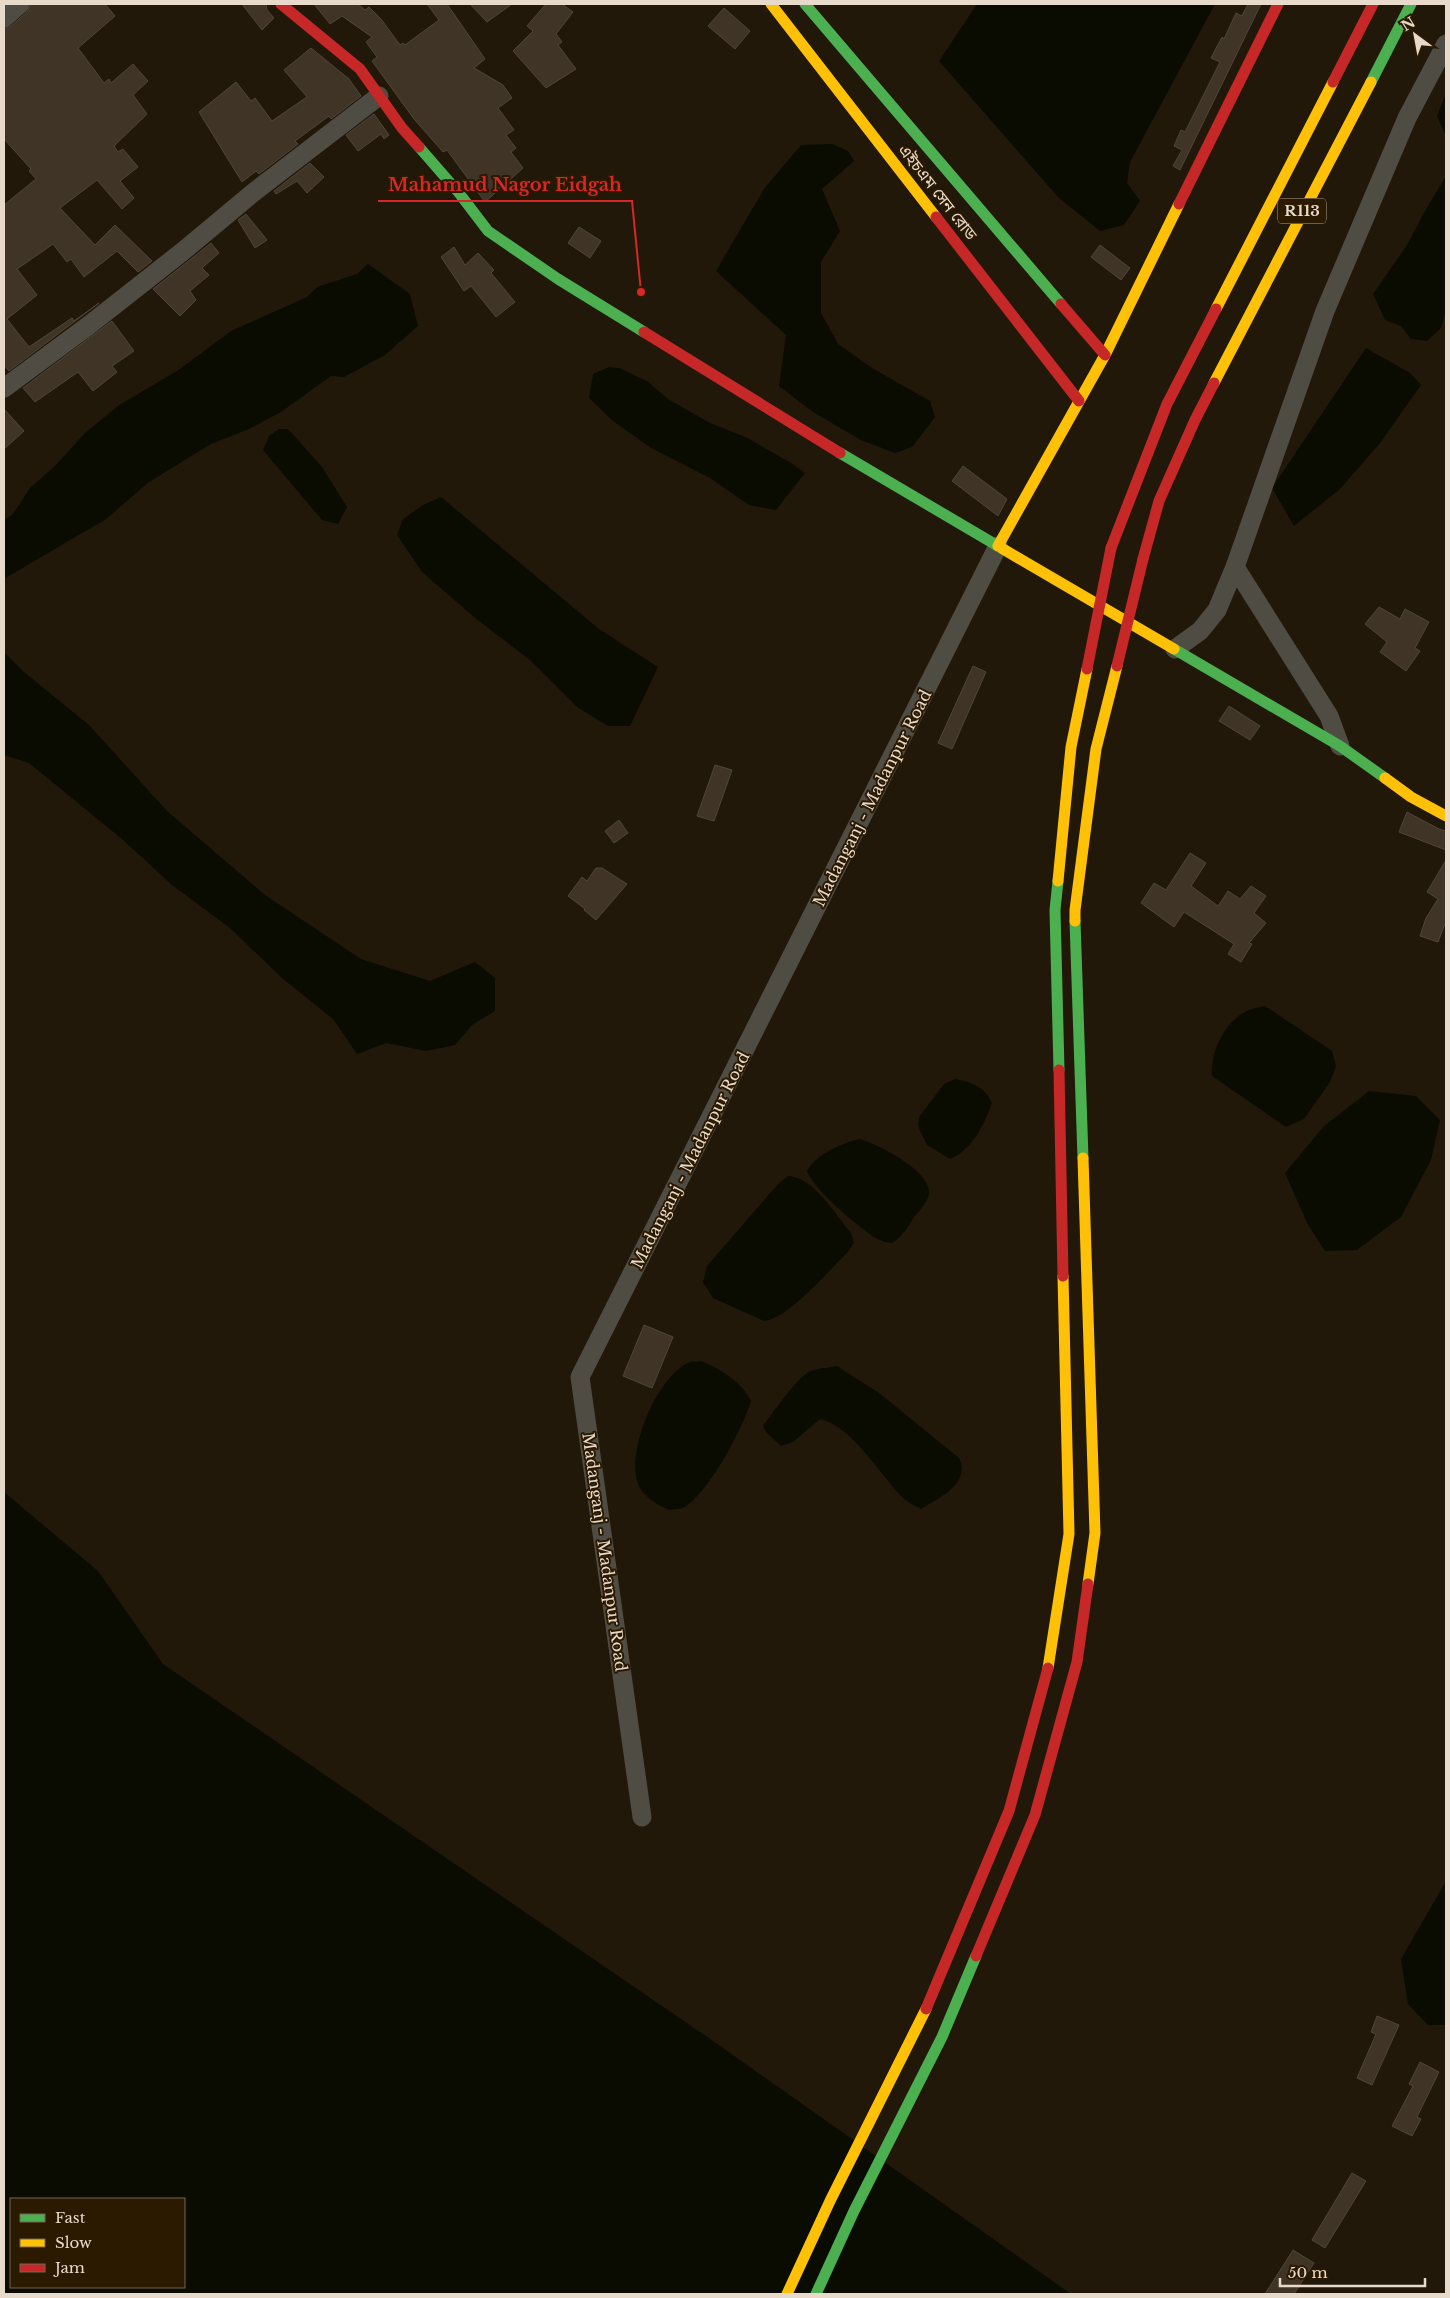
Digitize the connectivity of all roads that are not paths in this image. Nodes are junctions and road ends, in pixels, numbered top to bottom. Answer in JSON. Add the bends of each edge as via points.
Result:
{"nodes":[{"id":1,"x":20,"y":4,"type":"edge"},
{"id":2,"x":281,"y":4,"type":"edge"},
{"id":3,"x":771,"y":4,"type":"edge"},
{"id":4,"x":805,"y":4,"type":"edge"},
{"id":5,"x":1278,"y":4,"type":"edge"},
{"id":6,"x":1373,"y":4,"type":"edge"},
{"id":7,"x":1411,"y":4,"type":"edge"},
{"id":8,"x":4,"y":18,"type":"edge"},
{"id":9,"x":1446,"y":44,"type":"edge"},
{"id":10,"x":379,"y":96,"type":"junction"},
{"id":11,"x":1105,"y":355,"type":"junction"},
{"id":12,"x":4,"y":388,"type":"edge"},
{"id":13,"x":1079,"y":401,"type":"junction"},
{"id":14,"x":998,"y":546,"type":"junction"},
{"id":15,"x":1235,"y":567,"type":"junction"},
{"id":16,"x":1175,"y":649,"type":"junction"},
{"id":17,"x":1340,"y":746,"type":"junction"},
{"id":18,"x":1446,"y":816,"type":"edge"},
{"id":19,"x":642,"y":1817,"type":"dead end"},
{"id":20,"x":787,"y":2294,"type":"edge"},
{"id":21,"x":816,"y":2294,"type":"edge"}],
"edges":[{"from":1,"to":8,"type":"street"},
{"from":2,"to":10,"type":"main road","via":[[360,69]]},
{"from":3,"to":13,"type":"main road","name":"এইচএম সেন রোড"},
{"from":4,"to":11,"type":"main road","name":"এইচএম সেন রোড"},
{"from":5,"to":11,"type":"main road"},
{"from":6,"to":20,"type":"main road","number":"R113","bridge":true,"via":[[1167,404],[1110,548],[1071,747],[1055,910],[1069,1534],[1050,1661],[1005,1820],[917,2029]]},
{"from":7,"to":21,"type":"main road","number":"R113","bridge":true,"via":[[1195,420],[1159,501],[1143,559],[1096,749],[1075,910],[1095,1533],[1077,1662],[1031,1824],[942,2037]]},
{"from":9,"to":15,"type":"street","via":[[1407,118],[1325,311]]},
{"from":10,"to":12,"type":"street","via":[[254,192],[128,296]]},
{"from":10,"to":14,"type":"main road","via":[[488,232],[558,279],[842,454]]},
{"from":11,"to":13,"type":"main road"},
{"from":13,"to":14,"type":"main road"},
{"from":14,"to":16,"type":"main road"},
{"from":14,"to":19,"type":"street","name":"Madanganj - Madanpur Road","via":[[580,1377]]},
{"from":15,"to":16,"type":"street","via":[[1217,610],[1200,632]]},
{"from":15,"to":17,"type":"street","via":[[1329,716]]},
{"from":16,"to":17,"type":"main road"},
{"from":17,"to":18,"type":"main road","via":[[1410,797]]}]}
